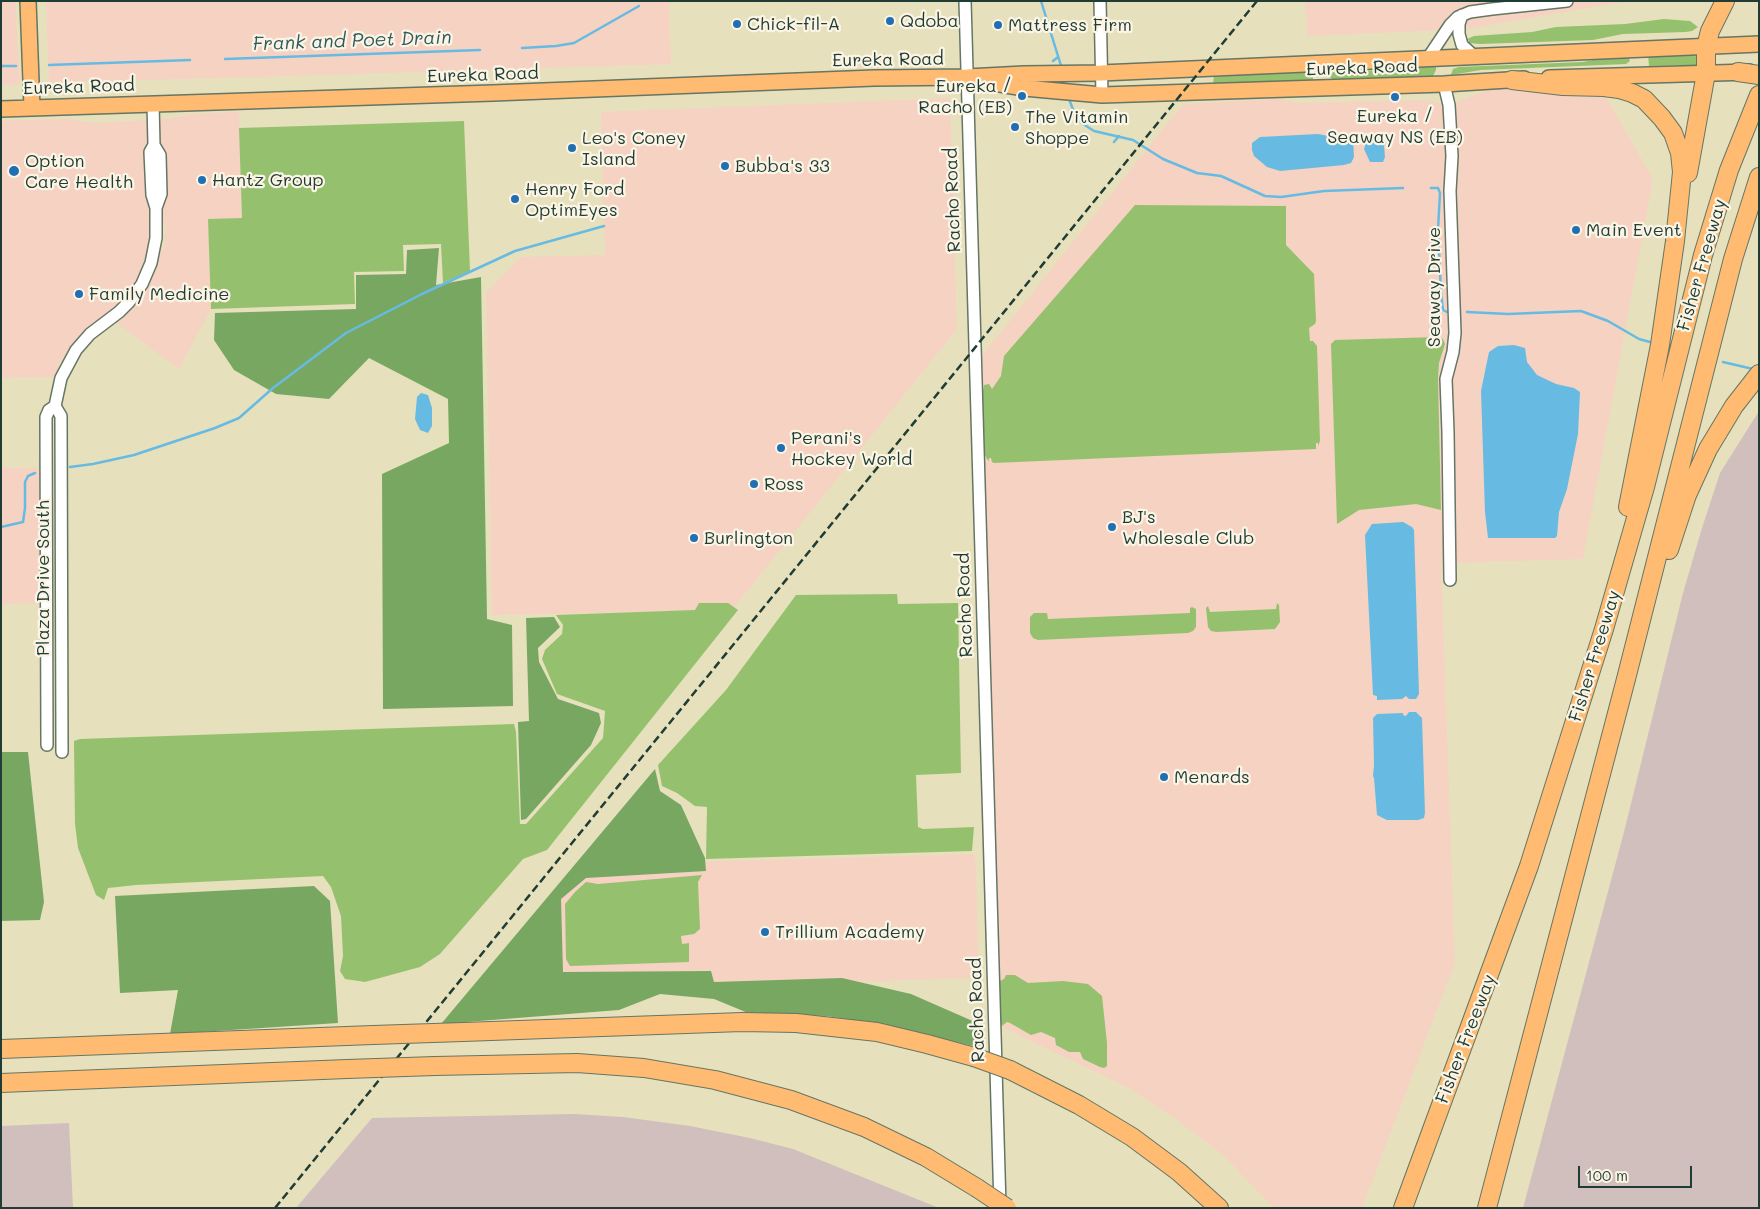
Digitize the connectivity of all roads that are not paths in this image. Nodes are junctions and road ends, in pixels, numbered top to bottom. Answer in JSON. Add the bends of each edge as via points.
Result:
{"nodes":[{"id":1,"x":28,"y":1,"type":"edge"},
{"id":2,"x":965,"y":1,"type":"edge"},
{"id":3,"x":1100,"y":1,"type":"edge"},
{"id":4,"x":1567,"y":1,"type":"edge"},
{"id":5,"x":1725,"y":1,"type":"edge"},
{"id":6,"x":1462,"y":15,"type":"junction"},
{"id":7,"x":1759,"y":44,"type":"edge"},
{"id":8,"x":1706,"y":47,"type":"junction"},
{"id":9,"x":1636,"y":49,"type":"junction"},
{"id":10,"x":1474,"y":56,"type":"junction"},
{"id":11,"x":1456,"y":57,"type":"junction"},
{"id":12,"x":1428,"y":58,"type":"junction"},
{"id":13,"x":1332,"y":62,"type":"junction"},
{"id":14,"x":1759,"y":71,"type":"edge"},
{"id":15,"x":1738,"y":72,"type":"junction"},
{"id":16,"x":1101,"y":73,"type":"junction"},
{"id":17,"x":1706,"y":73,"type":"junction"},
{"id":18,"x":1631,"y":75,"type":"junction"},
{"id":19,"x":1759,"y":75,"type":"edge"},
{"id":20,"x":967,"y":77,"type":"junction"},
{"id":21,"x":1512,"y":80,"type":"junction"},
{"id":22,"x":1444,"y":84,"type":"junction"},
{"id":23,"x":1332,"y":88,"type":"junction"},
{"id":24,"x":1102,"y":95,"type":"junction"},
{"id":25,"x":1759,"y":95,"type":"edge"},
{"id":26,"x":153,"y":104,"type":"junction"},
{"id":27,"x":32,"y":108,"type":"junction"},
{"id":28,"x":1,"y":109,"type":"edge"},
{"id":29,"x":1759,"y":177,"type":"edge"},
{"id":30,"x":1675,"y":241,"type":"junction"},
{"id":31,"x":1759,"y":374,"type":"edge"},
{"id":32,"x":55,"y":406,"type":"junction"},
{"id":33,"x":61,"y":559,"type":"junction"},
{"id":34,"x":46,"y":560,"type":"junction"},
{"id":35,"x":1450,"y":580,"type":"dead end"},
{"id":36,"x":1604,"y":629,"type":"junction"},
{"id":37,"x":1633,"y":652,"type":"junction"},
{"id":38,"x":47,"y":665,"type":"junction"},
{"id":39,"x":61,"y":666,"type":"junction"},
{"id":40,"x":47,"y":722,"type":"junction"},
{"id":41,"x":62,"y":722,"type":"junction"},
{"id":42,"x":47,"y":745,"type":"dead end"},
{"id":43,"x":62,"y":752,"type":"dead end"},
{"id":44,"x":1,"y":1049,"type":"edge"},
{"id":45,"x":1,"y":1083,"type":"edge"},
{"id":46,"x":1000,"y":1208,"type":"edge"},
{"id":47,"x":1007,"y":1208,"type":"edge"},
{"id":48,"x":1218,"y":1208,"type":"edge"},
{"id":49,"x":1403,"y":1208,"type":"edge"},
{"id":50,"x":1487,"y":1208,"type":"edge"}],
"edges":[{"from":1,"to":27,"type":"main road"},
{"from":2,"to":20,"type":"street","name":"Racho Road"},
{"from":3,"to":16,"type":"street"},
{"from":4,"to":6,"type":"street","via":[[1492,8]]},
{"from":5,"to":8,"type":"highway"},
{"from":6,"to":10,"type":"street","via":[[1459,24],[1462,45]]},
{"from":6,"to":12,"type":"street","via":[[1450,25]]},
{"from":7,"to":8,"type":"main road","name":"Eureka Road"},
{"from":8,"to":9,"type":"main road","name":"Eureka Road"},
{"from":8,"to":17,"type":"highway"},
{"from":9,"to":10,"type":"main road","name":"Eureka Road"},
{"from":9,"to":18,"type":"main road","via":[[1641,66]]},
{"from":10,"to":11,"type":"main road","name":"Eureka Road"},
{"from":11,"to":12,"type":"main road","name":"Eureka Road"},
{"from":11,"to":22,"type":"main road","via":[[1445,64]]},
{"from":12,"to":13,"type":"main road","name":"Eureka Road"},
{"from":13,"to":16,"type":"main road","name":"Eureka Road"},
{"from":13,"to":23,"type":"main road","via":[[1324,74]]},
{"from":14,"to":15,"type":"main road","name":"Eureka Road"},
{"from":15,"to":17,"type":"main road","name":"Eureka Road"},
{"from":15,"to":19,"type":"highway"},
{"from":16,"to":20,"type":"main road","name":"Eureka Road"},
{"from":16,"to":24,"type":"street"},
{"from":17,"to":18,"type":"main road","name":"Eureka Road"},
{"from":17,"to":30,"type":"highway"},
{"from":18,"to":21,"type":"main road","name":"Eureka Road"},
{"from":20,"to":24,"type":"main road","name":"Eureka Road","via":[[1024,88]]},
{"from":20,"to":26,"type":"main road","name":"Eureka Road"},
{"from":20,"to":46,"type":"street","name":"Racho Road"},
{"from":21,"to":22,"type":"main road","name":"Eureka Road"},
{"from":21,"to":30,"type":"highway","via":[[1619,89],[1644,99],[1652,106],[1667,124],[1680,153],[1682,172]]},
{"from":22,"to":23,"type":"main road","name":"Eureka Road"},
{"from":22,"to":35,"type":"street","name":"Seaway Drive","via":[[1452,156],[1450,191],[1455,332],[1446,379]]},
{"from":23,"to":24,"type":"main road","name":"Eureka Road"},
{"from":25,"to":36,"type":"highway","name":"Fisher Freeway","via":[[1729,170],[1703,255]]},
{"from":26,"to":27,"type":"main road","name":"Eureka Road"},
{"from":26,"to":32,"type":"street","name":"Plaza Drive South","via":[[152,149],[160,155],[161,194],[156,208],[156,238],[151,263],[129,302],[76,350],[61,378]]},
{"from":27,"to":28,"type":"main road","name":"Eureka Road"},
{"from":29,"to":37,"type":"highway","name":"Fisher Freeway","via":[[1733,259]]},
{"from":30,"to":36,"type":"highway","via":[[1660,345],[1625,521],[1613,563]]},
{"from":31,"to":37,"type":"highway","via":[[1720,427],[1692,481],[1648,617]]},
{"from":32,"to":33,"type":"street","name":"Plaza Drive South","via":[[61,416]]},
{"from":32,"to":34,"type":"street","name":"Plaza Drive South","via":[[46,417]]},
{"from":33,"to":34,"type":"street"},
{"from":33,"to":39,"type":"street","name":"Plaza Drive South"},
{"from":34,"to":38,"type":"street","name":"Plaza Drive South"},
{"from":36,"to":49,"type":"highway","name":"Fisher Freeway","via":[[1530,866]]},
{"from":37,"to":50,"type":"highway","name":"Fisher Freeway"},
{"from":38,"to":39,"type":"street"},
{"from":38,"to":40,"type":"street","name":"Plaza Drive South"},
{"from":39,"to":41,"type":"street","name":"Plaza Drive South"},
{"from":40,"to":41,"type":"street"},
{"from":40,"to":42,"type":"street","name":"Plaza Drive South"},
{"from":41,"to":43,"type":"street","name":"Plaza Drive South"},
{"from":44,"to":48,"type":"highway","bridge":true,"via":[[742,1022],[796,1023],[878,1032],[974,1057],[1010,1070],[1079,1104],[1132,1137],[1179,1172]]},
{"from":45,"to":47,"type":"highway","bridge":true,"via":[[435,1066],[577,1063],[644,1068],[715,1080],[791,1100],[864,1127],[926,1157]]}]}
